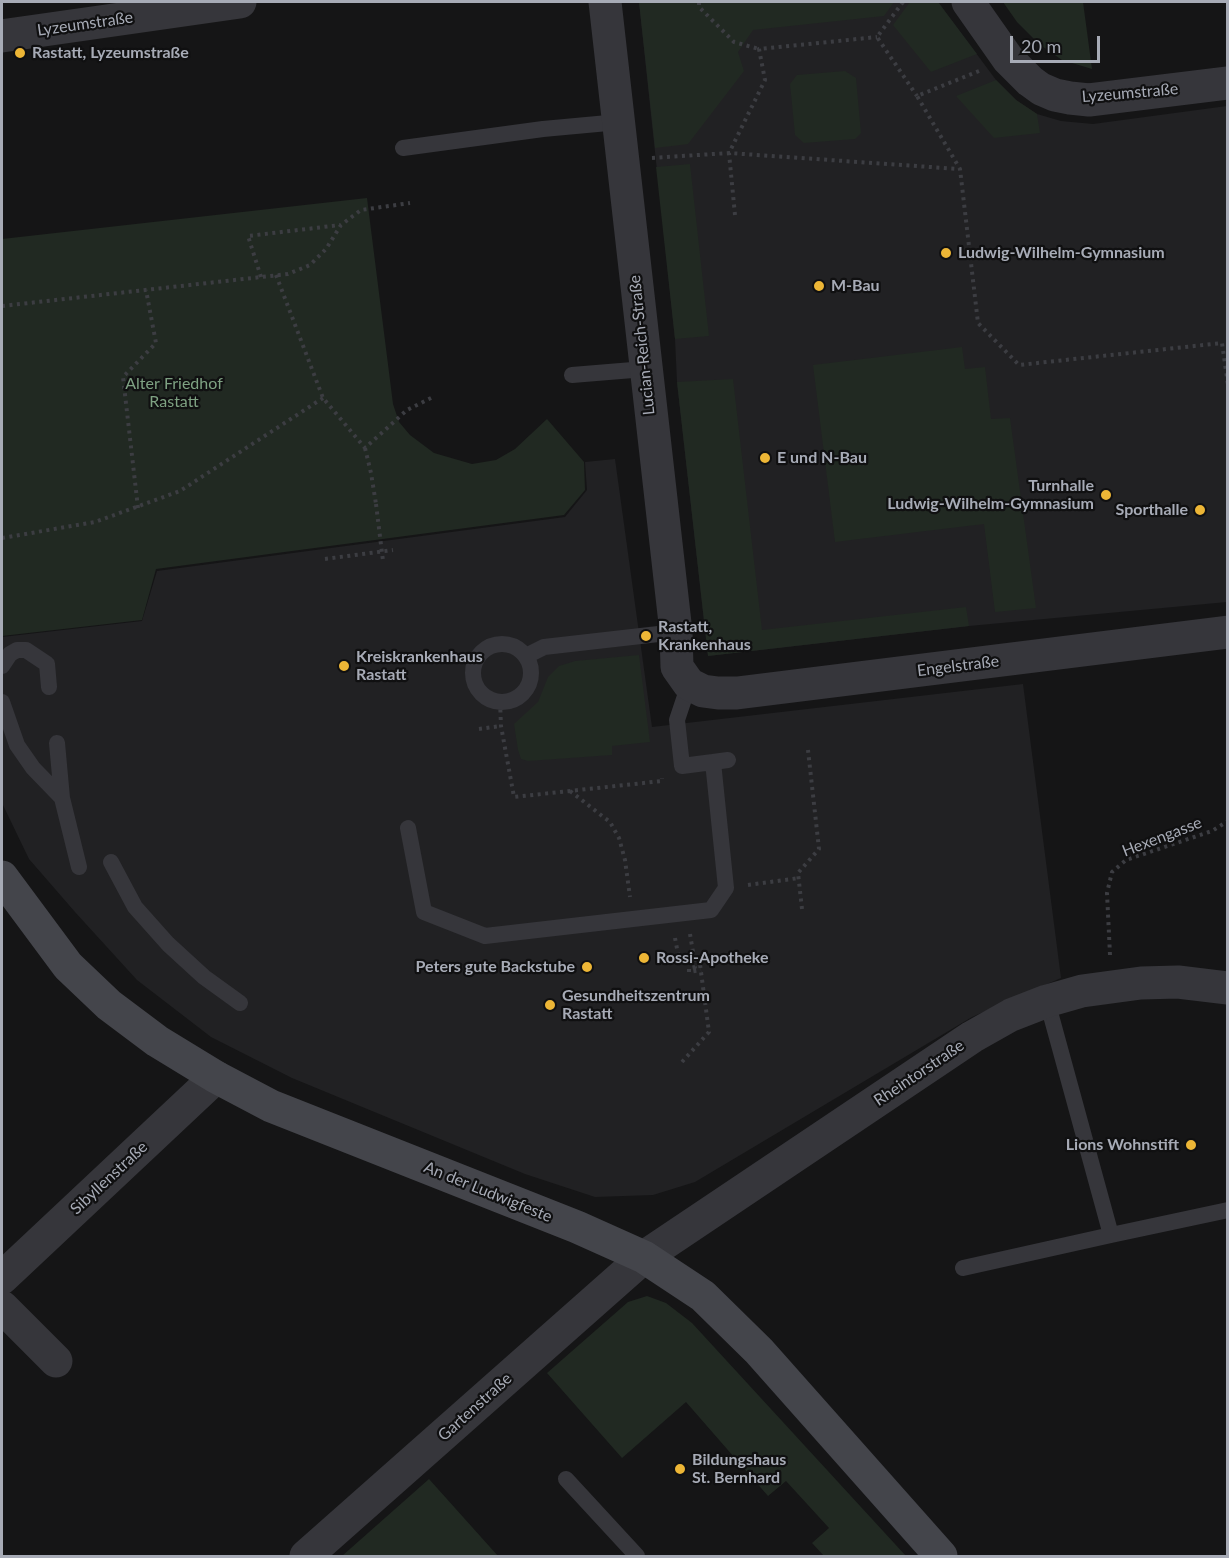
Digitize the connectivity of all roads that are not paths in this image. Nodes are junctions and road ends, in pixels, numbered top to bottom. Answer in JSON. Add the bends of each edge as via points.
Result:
{"nodes":[{"id":1,"x":240,"y":2,"type":"edge"},
{"id":2,"x":605,"y":2,"type":"edge"},
{"id":3,"x":968,"y":2,"type":"edge"},
{"id":4,"x":2,"y":36,"type":"edge"},
{"id":5,"x":1227,"y":83,"type":"edge"},
{"id":6,"x":619,"y":122,"type":"junction"},
{"id":7,"x":404,"y":148,"type":"dead end"},
{"id":8,"x":645,"y":369,"type":"junction"},
{"id":9,"x":572,"y":375,"type":"dead end"},
{"id":10,"x":676,"y":632,"type":"junction"},
{"id":11,"x":1227,"y":632,"type":"edge"},
{"id":12,"x":526,"y":656,"type":"junction"},
{"id":13,"x":2,"y":666,"type":"edge"},
{"id":14,"x":689,"y":684,"type":"junction"},
{"id":15,"x":49,"y":687,"type":"dead end"},
{"id":16,"x":2,"y":702,"type":"edge"},
{"id":17,"x":57,"y":743,"type":"dead end"},
{"id":18,"x":62,"y":798,"type":"junction"},
{"id":19,"x":408,"y":828,"type":"dead end"},
{"id":20,"x":111,"y":862,"type":"dead end"},
{"id":21,"x":79,"y":867,"type":"dead end"},
{"id":22,"x":2,"y":877,"type":"edge"},
{"id":23,"x":1227,"y":988,"type":"edge"},
{"id":24,"x":1047,"y":1001,"type":"junction"},
{"id":25,"x":240,"y":1003,"type":"dead end"},
{"id":26,"x":216,"y":1077,"type":"junction"},
{"id":27,"x":1227,"y":1210,"type":"edge"},
{"id":28,"x":1111,"y":1236,"type":"junction"},
{"id":29,"x":644,"y":1257,"type":"junction"},
{"id":30,"x":963,"y":1268,"type":"dead end"},
{"id":31,"x":2,"y":1278,"type":"edge"},
{"id":32,"x":2,"y":1307,"type":"edge"},
{"id":33,"x":56,"y":1361,"type":"dead end"},
{"id":34,"x":566,"y":1479,"type":"dead end"},
{"id":35,"x":306,"y":1557,"type":"edge"},
{"id":36,"x":637,"y":1557,"type":"edge"},
{"id":37,"x":941,"y":1557,"type":"edge"}],
"edges":[{"from":1,"to":4,"type":"street","name":"Lyzeumstraße"},
{"from":2,"to":6,"type":"street","name":"Lucian-Reich-Straße"},
{"from":3,"to":5,"type":"street","name":"Lyzeumstraße","via":[[1008,59],[1041,89],[1070,98],[1109,98]]},
{"from":6,"to":7,"type":"lane"},
{"from":6,"to":8,"type":"street","name":"Lucian-Reich-Straße"},
{"from":8,"to":9,"type":"lane"},
{"from":8,"to":10,"type":"street","name":"Lucian-Reich-Straße"},
{"from":10,"to":12,"type":"lane","via":[[544,647]]},
{"from":10,"to":14,"type":"street","name":"Lucian-Reich-Straße","via":[[677,667]]},
{"from":11,"to":14,"type":"street","name":"Engelstraße","via":[[737,693],[703,691]]},
{"from":12,"to":12,"type":"lane","via":[[532,673],[527,690],[518,698],[500,702],[479,691],[474,680],[475,662],[487,648],[511,645]]},
{"from":13,"to":15,"type":"lane","via":[[10,654],[26,650],[47,664]]},
{"from":14,"to":19,"type":"lane","via":[[677,720],[682,766],[721,761],[726,888],[711,910],[485,936],[424,912]]},
{"from":16,"to":18,"type":"lane","via":[[17,745]]},
{"from":17,"to":18,"type":"lane"},
{"from":18,"to":21,"type":"lane"},
{"from":20,"to":25,"type":"lane","via":[[135,907],[168,944]]},
{"from":22,"to":26,"type":"street","name":"An der Ludwigfeste","via":[[68,966],[109,1005],[157,1041]]},
{"from":23,"to":24,"type":"street","name":"Rheintorstraße","via":[[1178,982],[1141,983],[1082,991]]},
{"from":24,"to":28,"type":"lane"},
{"from":24,"to":29,"type":"street","name":"Rheintorstraße","via":[[972,1037]]},
{"from":26,"to":29,"type":"street","name":"An der Ludwigfeste","via":[[271,1107]]},
{"from":26,"to":31,"type":"street","name":"Sibyllenstraße"},
{"from":27,"to":28,"type":"lane"},
{"from":28,"to":30,"type":"lane"},
{"from":29,"to":35,"type":"street","name":"Gartenstraße"},
{"from":29,"to":37,"type":"street","name":"An der Ludwigfeste","via":[[703,1296],[759,1351]]},
{"from":32,"to":33,"type":"street"},
{"from":34,"to":36,"type":"lane"}]}
